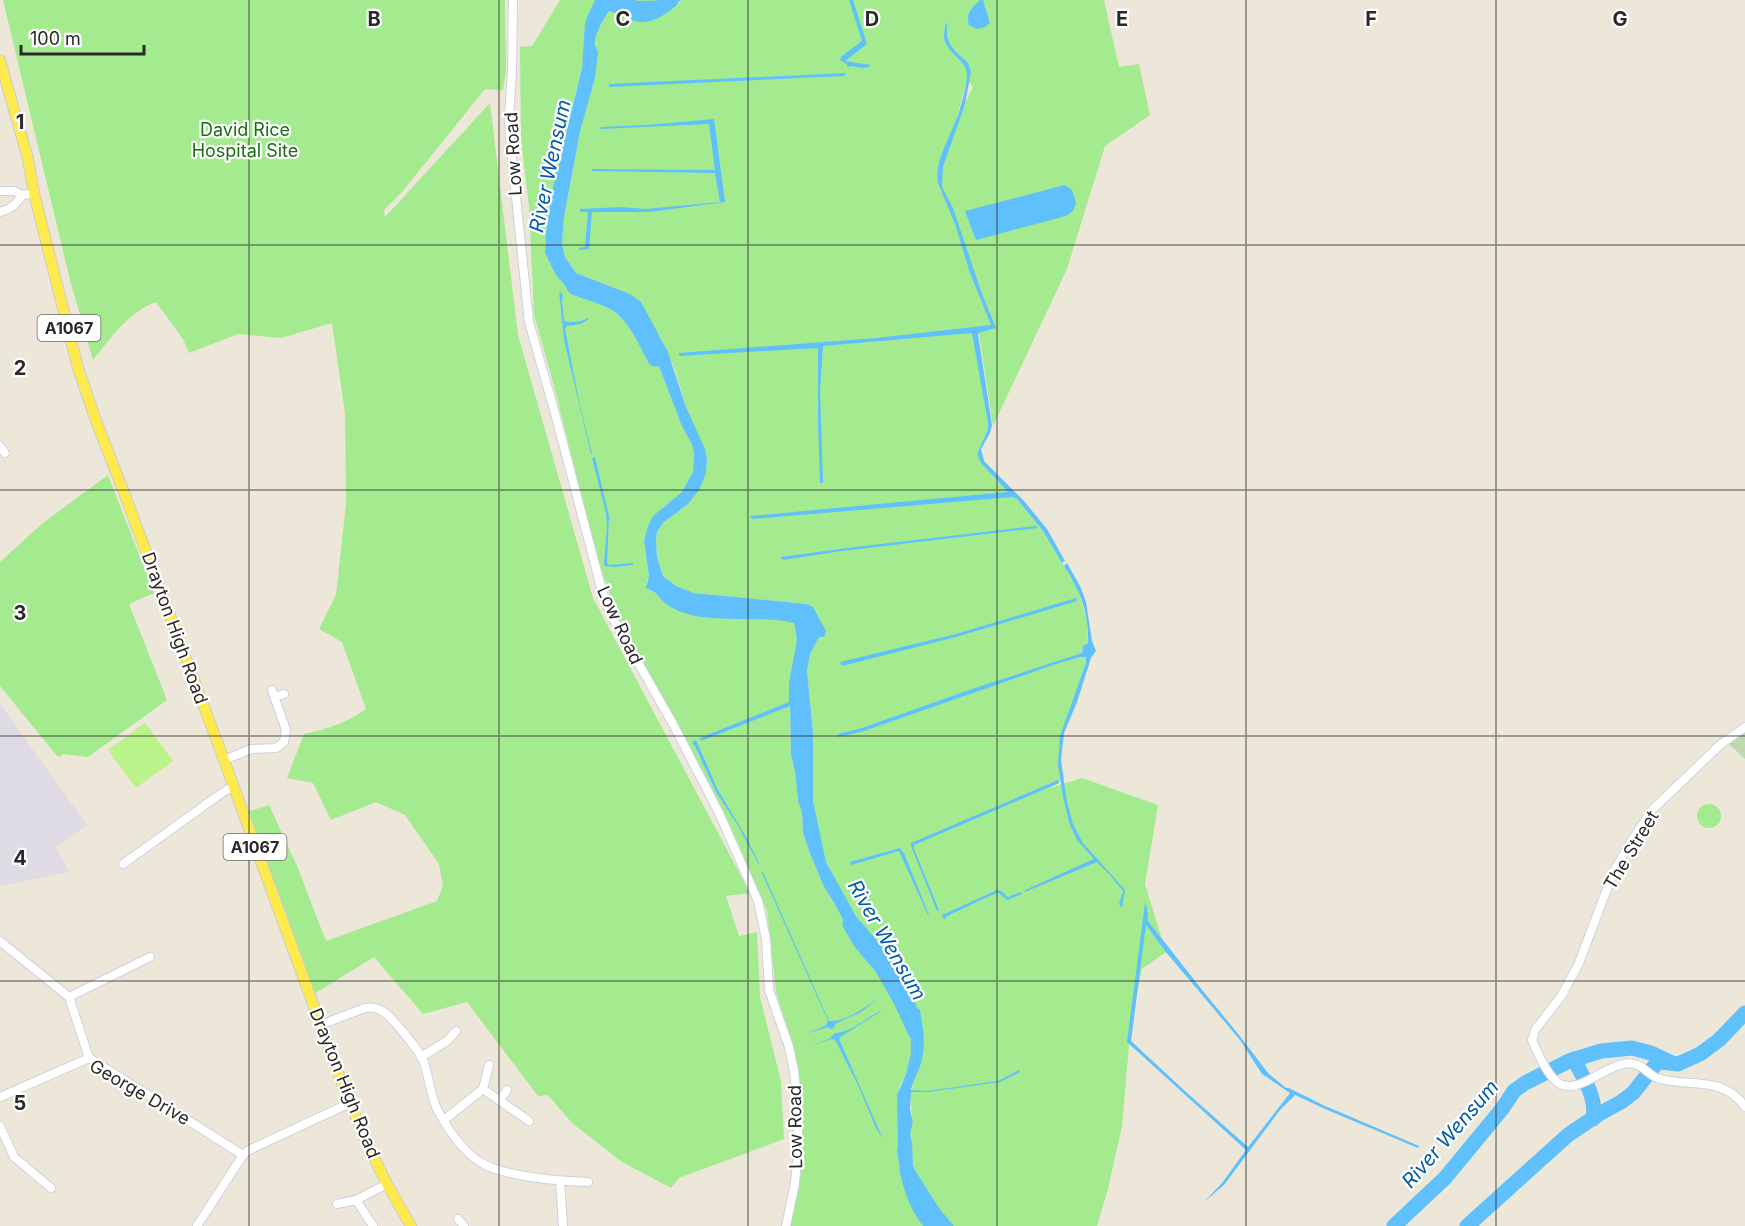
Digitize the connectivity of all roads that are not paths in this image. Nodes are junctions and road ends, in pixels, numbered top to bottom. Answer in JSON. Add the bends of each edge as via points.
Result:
{"nodes":[{"id":1,"x":513,"y":0,"type":"edge"},
{"id":2,"x":0,"y":60,"type":"edge"},
{"id":3,"x":0,"y":190,"type":"edge"},
{"id":4,"x":34,"y":193,"type":"junction"},
{"id":5,"x":22,"y":195,"type":"junction"},
{"id":6,"x":0,"y":212,"type":"edge"},
{"id":7,"x":277,"y":694,"type":"dead end"},
{"id":8,"x":1745,"y":727,"type":"edge"},
{"id":9,"x":224,"y":760,"type":"junction"},
{"id":10,"x":233,"y":786,"type":"junction"},
{"id":11,"x":123,"y":864,"type":"dead end"},
{"id":12,"x":0,"y":941,"type":"edge"},
{"id":13,"x":150,"y":957,"type":"dead end"},
{"id":14,"x":69,"y":997,"type":"junction"},
{"id":15,"x":320,"y":1025,"type":"junction"},
{"id":16,"x":456,"y":1031,"type":"dead end"},
{"id":17,"x":422,"y":1057,"type":"junction"},
{"id":18,"x":89,"y":1058,"type":"junction"},
{"id":19,"x":489,"y":1065,"type":"dead end"},
{"id":20,"x":483,"y":1089,"type":"junction"},
{"id":21,"x":507,"y":1090,"type":"dead end"},
{"id":22,"x":0,"y":1097,"type":"edge"},
{"id":23,"x":500,"y":1100,"type":"junction"},
{"id":24,"x":350,"y":1103,"type":"junction"},
{"id":25,"x":1745,"y":1107,"type":"edge"},
{"id":26,"x":444,"y":1120,"type":"junction"},
{"id":27,"x":529,"y":1121,"type":"dead end"},
{"id":28,"x":0,"y":1126,"type":"edge"},
{"id":29,"x":243,"y":1155,"type":"junction"},
{"id":30,"x":560,"y":1181,"type":"junction"},
{"id":31,"x":588,"y":1182,"type":"dead end"},
{"id":32,"x":387,"y":1184,"type":"junction"},
{"id":33,"x":51,"y":1188,"type":"dead end"},
{"id":34,"x":356,"y":1200,"type":"junction"},
{"id":35,"x":338,"y":1204,"type":"dead end"},
{"id":36,"x":197,"y":1226,"type":"edge"},
{"id":37,"x":373,"y":1226,"type":"edge"},
{"id":38,"x":411,"y":1226,"type":"edge"},
{"id":39,"x":563,"y":1226,"type":"edge"},
{"id":40,"x":786,"y":1226,"type":"edge"}],
"edges":[{"from":1,"to":40,"type":"street","name":"Low Road","via":[[510,139],[529,322],[612,617],[673,723],[758,901],[770,990],[789,1047],[798,1108],[795,1183]]},
{"from":2,"to":4,"type":"main road","name":"Drayton High Road","number":"A1067"},
{"from":3,"to":5,"type":"street"},
{"from":4,"to":5,"type":"street"},
{"from":4,"to":9,"type":"main road","name":"Drayton High Road","number":"A1067","via":[[91,408]]},
{"from":5,"to":6,"type":"street","via":[[18,203]]},
{"from":7,"to":9,"type":"street","via":[[286,730],[284,742],[276,748],[251,749]]},
{"from":8,"to":25,"type":"street","name":"The Street","via":[[1721,744],[1653,809],[1613,873],[1578,963],[1562,995],[1534,1030],[1532,1040],[1554,1080],[1565,1086],[1574,1086],[1624,1064],[1634,1064],[1662,1079],[1710,1084],[1726,1090]]},
{"from":9,"to":10,"type":"main road","name":"Drayton High Road","number":"A1067"},
{"from":10,"to":11,"type":"street"},
{"from":10,"to":15,"type":"main road","name":"Drayton High Road","number":"A1067"},
{"from":12,"to":14,"type":"street"},
{"from":13,"to":14,"type":"street"},
{"from":14,"to":18,"type":"street"},
{"from":15,"to":17,"type":"street","via":[[365,1008],[376,1008],[385,1012]]},
{"from":15,"to":24,"type":"main road","name":"Drayton High Road","number":"A1067"},
{"from":16,"to":17,"type":"street"},
{"from":17,"to":26,"type":"street","via":[[436,1107]]},
{"from":18,"to":22,"type":"street","name":"George Drive"},
{"from":18,"to":29,"type":"street","name":"George Drive"},
{"from":19,"to":20,"type":"street"},
{"from":20,"to":23,"type":"street"},
{"from":20,"to":26,"type":"street"},
{"from":21,"to":23,"type":"street"},
{"from":23,"to":27,"type":"street"},
{"from":24,"to":29,"type":"street"},
{"from":24,"to":32,"type":"main road","name":"Drayton High Road","number":"A1067"},
{"from":26,"to":30,"type":"street","via":[[455,1137],[486,1166]]},
{"from":28,"to":33,"type":"street","via":[[14,1157]]},
{"from":29,"to":36,"type":"street"},
{"from":30,"to":31,"type":"street"},
{"from":30,"to":39,"type":"street"},
{"from":32,"to":34,"type":"street"},
{"from":32,"to":38,"type":"main road","name":"Drayton High Road","number":"A1067"},
{"from":34,"to":35,"type":"street"},
{"from":34,"to":37,"type":"street"}]}
